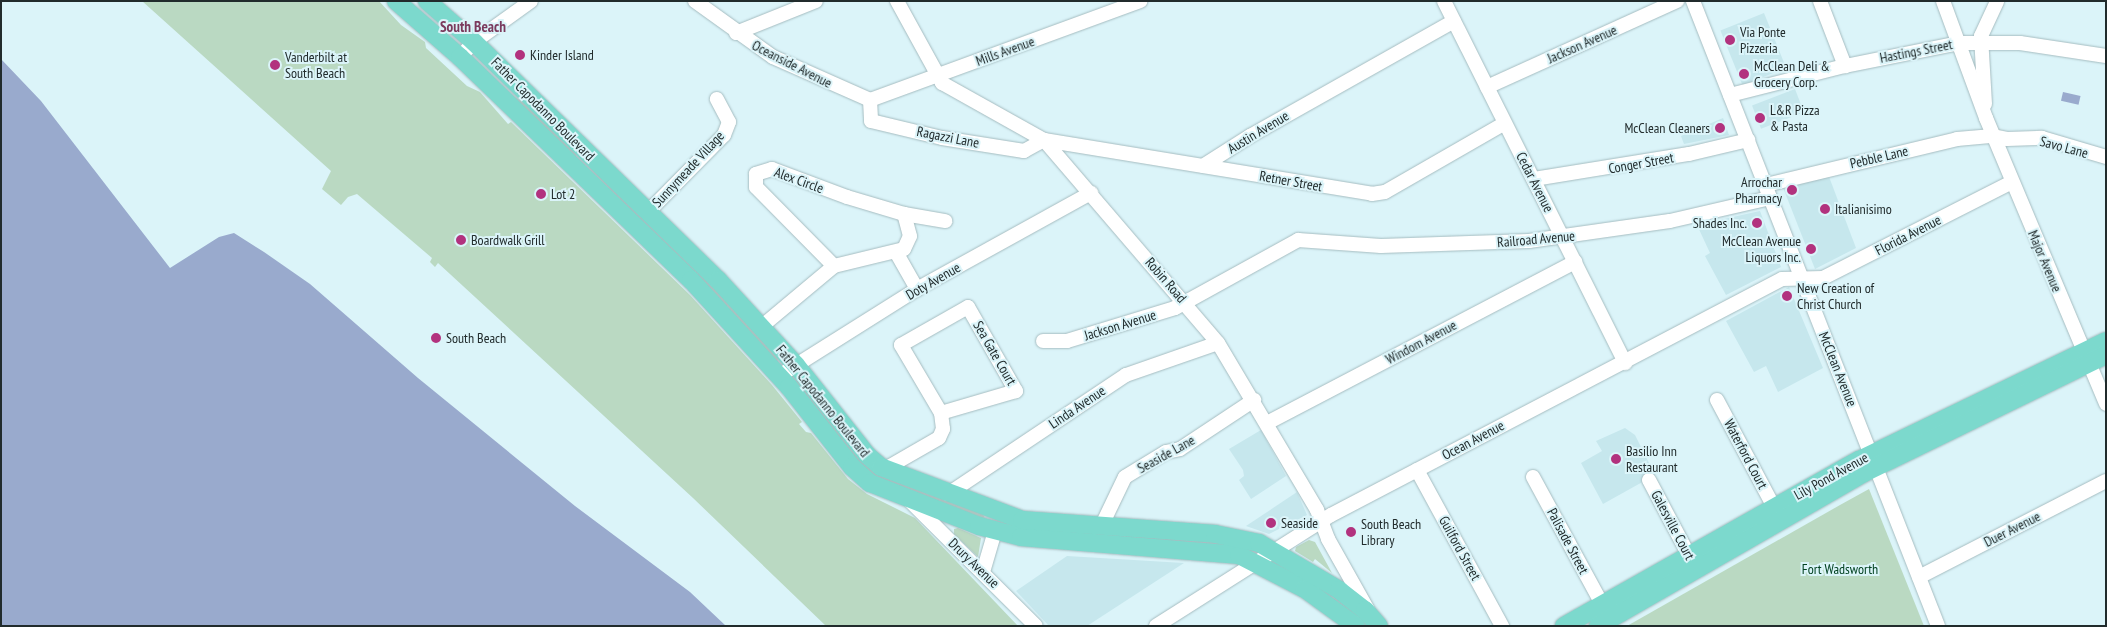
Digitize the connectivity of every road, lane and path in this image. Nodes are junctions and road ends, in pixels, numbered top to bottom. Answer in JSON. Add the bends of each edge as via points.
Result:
{"nodes":[{"id":1,"x":396,"y":1,"type":"edge"},
{"id":2,"x":427,"y":1,"type":"edge"},
{"id":3,"x":531,"y":1,"type":"edge"},
{"id":4,"x":695,"y":1,"type":"edge"},
{"id":5,"x":816,"y":1,"type":"edge"},
{"id":6,"x":897,"y":1,"type":"edge"},
{"id":7,"x":1140,"y":1,"type":"edge"},
{"id":8,"x":1444,"y":1,"type":"edge"},
{"id":9,"x":1677,"y":1,"type":"edge"},
{"id":10,"x":1693,"y":1,"type":"edge"},
{"id":11,"x":1820,"y":1,"type":"edge"},
{"id":12,"x":1943,"y":1,"type":"edge"},
{"id":13,"x":1997,"y":1,"type":"edge"},
{"id":14,"x":1454,"y":21,"type":"junction"},
{"id":15,"x":736,"y":33,"type":"junction"},
{"id":16,"x":474,"y":42,"type":"junction"},
{"id":17,"x":1982,"y":42,"type":"junction"},
{"id":18,"x":1959,"y":43,"type":"junction"},
{"id":19,"x":2106,"y":56,"type":"edge"},
{"id":20,"x":460,"y":57,"type":"junction"},
{"id":21,"x":1845,"y":66,"type":"junction"},
{"id":22,"x":937,"y":77,"type":"junction"},
{"id":23,"x":1487,"y":87,"type":"junction"},
{"id":24,"x":1730,"y":94,"type":"junction"},
{"id":25,"x":717,"y":99,"type":"dead end"},
{"id":26,"x":870,"y":100,"type":"junction"},
{"id":27,"x":1986,"y":118,"type":"junction"},
{"id":28,"x":1505,"y":123,"type":"junction"},
{"id":29,"x":1993,"y":136,"type":"junction"},
{"id":30,"x":1044,"y":140,"type":"junction"},
{"id":31,"x":1748,"y":140,"type":"junction"},
{"id":32,"x":588,"y":154,"type":"junction"},
{"id":33,"x":2106,"y":157,"type":"edge"},
{"id":34,"x":1203,"y":166,"type":"junction"},
{"id":35,"x":575,"y":168,"type":"junction"},
{"id":36,"x":1534,"y":179,"type":"junction"},
{"id":37,"x":2012,"y":182,"type":"junction"},
{"id":38,"x":1768,"y":191,"type":"junction"},
{"id":39,"x":1091,"y":193,"type":"junction"},
{"id":40,"x":648,"y":212,"type":"junction"},
{"id":41,"x":904,"y":214,"type":"junction"},
{"id":42,"x":945,"y":221,"type":"dead end"},
{"id":43,"x":1562,"y":237,"type":"junction"},
{"id":44,"x":1298,"y":240,"type":"joint"},
{"id":45,"x":896,"y":252,"type":"junction"},
{"id":46,"x":1575,"y":262,"type":"junction"},
{"id":47,"x":834,"y":266,"type":"junction"},
{"id":48,"x":1802,"y":278,"type":"junction"},
{"id":49,"x":917,"y":289,"type":"junction"},
{"id":50,"x":1186,"y":302,"type":"junction"},
{"id":51,"x":761,"y":327,"type":"junction"},
{"id":52,"x":1043,"y":341,"type":"dead end"},
{"id":53,"x":2106,"y":341,"type":"edge"},
{"id":54,"x":1218,"y":343,"type":"junction"},
{"id":55,"x":2106,"y":355,"type":"edge"},
{"id":56,"x":2085,"y":357,"type":"junction"},
{"id":57,"x":1625,"y":362,"type":"junction"},
{"id":58,"x":796,"y":365,"type":"junction"},
{"id":59,"x":779,"y":376,"type":"junction"},
{"id":60,"x":1254,"y":400,"type":"junction"},
{"id":61,"x":1717,"y":400,"type":"dead end"},
{"id":62,"x":2106,"y":404,"type":"edge"},
{"id":63,"x":941,"y":413,"type":"junction"},
{"id":64,"x":1267,"y":423,"type":"junction"},
{"id":65,"x":1874,"y":460,"type":"junction"},
{"id":66,"x":885,"y":469,"type":"junction"},
{"id":67,"x":1417,"y":470,"type":"junction"},
{"id":68,"x":1533,"y":477,"type":"dead end"},
{"id":69,"x":1649,"y":480,"type":"dead end"},
{"id":70,"x":2106,"y":481,"type":"edge"},
{"id":71,"x":948,"y":494,"type":"junction"},
{"id":72,"x":910,"y":501,"type":"junction"},
{"id":73,"x":1774,"y":507,"type":"junction"},
{"id":74,"x":1322,"y":522,"type":"junction"},
{"id":75,"x":1102,"y":527,"type":"junction"},
{"id":76,"x":995,"y":531,"type":"junction"},
{"id":77,"x":1273,"y":550,"type":"junction"},
{"id":78,"x":1257,"y":563,"type":"junction"},
{"id":79,"x":1693,"y":563,"type":"junction"},
{"id":80,"x":983,"y":572,"type":"junction"},
{"id":81,"x":1919,"y":577,"type":"junction"},
{"id":82,"x":1602,"y":604,"type":"junction"},
{"id":83,"x":1375,"y":621,"type":"edge"},
{"id":84,"x":1036,"y":626,"type":"edge"},
{"id":85,"x":1156,"y":626,"type":"edge"},
{"id":86,"x":1356,"y":626,"type":"edge"},
{"id":87,"x":1502,"y":626,"type":"edge"},
{"id":88,"x":1564,"y":626,"type":"edge"},
{"id":89,"x":1598,"y":626,"type":"edge"},
{"id":90,"x":1938,"y":626,"type":"edge"}],
"edges":[{"from":1,"to":20,"type":"main road","name":"Father Capodanno Boulevard"},
{"from":2,"to":16,"type":"main road","name":"Father Capodanno Boulevard"},
{"from":3,"to":16,"type":"street"},
{"from":4,"to":15,"type":"street","name":"Oceanside Avenue"},
{"from":5,"to":15,"type":"street"},
{"from":6,"to":22,"type":"street","name":"Robin Road"},
{"from":7,"to":22,"type":"street","name":"Mills Avenue"},
{"from":8,"to":14,"type":"street","name":"Cedar Avenue"},
{"from":9,"to":23,"type":"street","name":"Jackson Avenue"},
{"from":10,"to":24,"type":"street","name":"McClean Avenue"},
{"from":11,"to":21,"type":"street"},
{"from":12,"to":18,"type":"street","name":"Major Avenue"},
{"from":13,"to":17,"type":"street","name":"Major Avenue","via":[[1982,30]]},
{"from":14,"to":23,"type":"street","name":"Cedar Avenue"},
{"from":14,"to":34,"type":"street","name":"Austin Avenue"},
{"from":15,"to":26,"type":"street","name":"Oceanside Avenue","via":[[799,70]]},
{"from":16,"to":20,"type":"street"},
{"from":16,"to":32,"type":"main road","name":"Father Capodanno Boulevard"},
{"from":17,"to":18,"type":"street","name":"Hastings Street"},
{"from":17,"to":19,"type":"street","name":"Hastings Street","via":[[2055,46]]},
{"from":17,"to":27,"type":"street","name":"Major Avenue"},
{"from":18,"to":21,"type":"street","name":"Hastings Street"},
{"from":18,"to":27,"type":"street","name":"Major Avenue"},
{"from":20,"to":35,"type":"main road","name":"Father Capodanno Boulevard"},
{"from":21,"to":24,"type":"street","name":"Hastings Street"},
{"from":22,"to":26,"type":"street","name":"Mills Avenue"},
{"from":22,"to":30,"type":"street","name":"Robin Road","via":[[946,86]]},
{"from":23,"to":28,"type":"street","name":"Cedar Avenue"},
{"from":24,"to":31,"type":"street","name":"McClean Avenue"},
{"from":25,"to":40,"type":"street","name":"Sunnymeade Village","via":[[729,122],[724,135]]},
{"from":26,"to":30,"type":"street","name":"Ragazzi Lane","via":[[871,121],[942,138],[1024,151]]},
{"from":27,"to":29,"type":"street","name":"Major Avenue"},
{"from":28,"to":34,"type":"street","name":"Retner Street","via":[[1378,194]]},
{"from":28,"to":36,"type":"street","name":"Cedar Avenue"},
{"from":29,"to":33,"type":"street","name":"Savo Lane","via":[[2042,138]]},
{"from":29,"to":37,"type":"street","name":"Major Avenue"},
{"from":29,"to":38,"type":"street","name":"Pebble Lane","via":[[1957,139]]},
{"from":30,"to":34,"type":"street"},
{"from":30,"to":39,"type":"street","name":"Robin Road"},
{"from":31,"to":36,"type":"street","name":"Conger Street","via":[[1680,156]]},
{"from":31,"to":38,"type":"street","name":"McClean Avenue"},
{"from":32,"to":35,"type":"main road"},
{"from":32,"to":40,"type":"main road","name":"Father Capodanno Boulevard"},
{"from":35,"to":59,"type":"main road","name":"Father Capodanno Boulevard","via":[[704,292]]},
{"from":36,"to":43,"type":"street","name":"Cedar Avenue"},
{"from":37,"to":48,"type":"street","name":"Florida Avenue","via":[[1823,278]]},
{"from":37,"to":56,"type":"street","name":"Major Avenue"},
{"from":38,"to":43,"type":"street","name":"Railroad Avenue","via":[[1679,219]]},
{"from":38,"to":48,"type":"street","name":"McClean Avenue"},
{"from":39,"to":49,"type":"street","name":"Doty Avenue"},
{"from":39,"to":50,"type":"street","name":"Robin Road"},
{"from":40,"to":51,"type":"main road","name":"Father Capodanno Boulevard"},
{"from":41,"to":42,"type":"street","name":"Alex Circle"},
{"from":41,"to":45,"type":"street","via":[[910,236],[904,249]]},
{"from":41,"to":47,"type":"street","name":"Alex Circle","via":[[772,169],[756,174],[756,187]]},
{"from":43,"to":44,"type":"street","name":"Railroad Avenue","via":[[1421,246]]},
{"from":43,"to":46,"type":"street","name":"Cedar Avenue"},
{"from":44,"to":50,"type":"street","name":"Jackson Avenue"},
{"from":45,"to":47,"type":"street"},
{"from":45,"to":49,"type":"street"},
{"from":46,"to":57,"type":"street","name":"Cedar Avenue"},
{"from":46,"to":64,"type":"street","name":"Windom Avenue"},
{"from":47,"to":51,"type":"street"},
{"from":48,"to":57,"type":"street","name":"Ocean Avenue","via":[[1782,279]]},
{"from":48,"to":65,"type":"street","name":"McClean Avenue"},
{"from":49,"to":58,"type":"street","name":"Doty Avenue"},
{"from":50,"to":52,"type":"street","name":"Jackson Avenue","via":[[1067,341]]},
{"from":50,"to":54,"type":"street","name":"Robin Road"},
{"from":51,"to":58,"type":"main road","name":"Father Capodanno Boulevard"},
{"from":53,"to":56,"type":"main road","name":"Lily Pond Avenue"},
{"from":54,"to":60,"type":"street","name":"Robin Road"},
{"from":54,"to":71,"type":"street","name":"Linda Avenue","via":[[1126,375]]},
{"from":55,"to":56,"type":"main road","name":"Lily Pond Avenue"},
{"from":56,"to":62,"type":"street","name":"Major Avenue"},
{"from":56,"to":65,"type":"main road","name":"Lily Pond Avenue"},
{"from":57,"to":67,"type":"street","name":"Ocean Avenue"},
{"from":58,"to":59,"type":"street","name":"Doty Avenue"},
{"from":58,"to":66,"type":"main road","name":"Father Capodanno Boulevard","via":[[866,455]]},
{"from":59,"to":72,"type":"main road","name":"Father Capodanno Boulevard","via":[[858,473],[876,486]]},
{"from":60,"to":64,"type":"street","name":"Robin Road"},
{"from":60,"to":75,"type":"street","name":"Seaside Lane","via":[[1180,449],[1166,452],[1125,477]]},
{"from":61,"to":73,"type":"street","name":"Waterford Court"},
{"from":63,"to":63,"type":"street","name":"Sea Gate Court","via":[[1016,391],[968,307],[901,345]]},
{"from":63,"to":66,"type":"street","via":[[943,429],[940,438]]},
{"from":64,"to":74,"type":"street","name":"Robin Road"},
{"from":65,"to":73,"type":"main road","name":"Lily Pond Avenue"},
{"from":65,"to":79,"type":"main road","name":"Lily Pond Avenue"},
{"from":65,"to":81,"type":"street","name":"McClean Avenue"},
{"from":66,"to":71,"type":"main road","name":"Father Capodanno Boulevard"},
{"from":67,"to":74,"type":"street","name":"Ocean Avenue"},
{"from":67,"to":87,"type":"street","name":"Guilford Street"},
{"from":68,"to":82,"type":"street","name":"Palisade Street"},
{"from":69,"to":79,"type":"street","name":"Galesville Court"},
{"from":70,"to":81,"type":"street","name":"Duer Avenue"},
{"from":71,"to":75,"type":"main road","name":"Father Capodanno Boulevard","via":[[1022,520]]},
{"from":72,"to":76,"type":"main road","name":"Father Capodanno Boulevard"},
{"from":72,"to":80,"type":"street","name":"Drury Avenue"},
{"from":73,"to":79,"type":"main road","name":"Lily Pond Avenue"},
{"from":74,"to":77,"type":"street","name":"Ocean Avenue"},
{"from":74,"to":83,"type":"street","name":"Robin Road"},
{"from":75,"to":77,"type":"main road","name":"Father Capodanno Boulevard","via":[[1226,535]]},
{"from":76,"to":78,"type":"main road","name":"Father Capodanno Boulevard","via":[[1041,540],[1221,552]]},
{"from":76,"to":80,"type":"street"},
{"from":77,"to":78,"type":"street","name":"Ocean Avenue"},
{"from":77,"to":83,"type":"main road","name":"Father Capodanno Boulevard","via":[[1339,590]]},
{"from":78,"to":85,"type":"street","name":"Ocean Avenue","via":[[1202,594]]},
{"from":78,"to":86,"type":"main road","name":"Father Capodanno Boulevard","via":[[1316,595]]},
{"from":79,"to":82,"type":"main road","name":"Lily Pond Avenue"},
{"from":79,"to":89,"type":"main road","name":"Lily Pond Avenue"},
{"from":80,"to":84,"type":"street","name":"Drury Avenue"},
{"from":81,"to":90,"type":"street","name":"McClean Avenue"},
{"from":82,"to":88,"type":"main road","name":"Lily Pond Avenue"}]}
